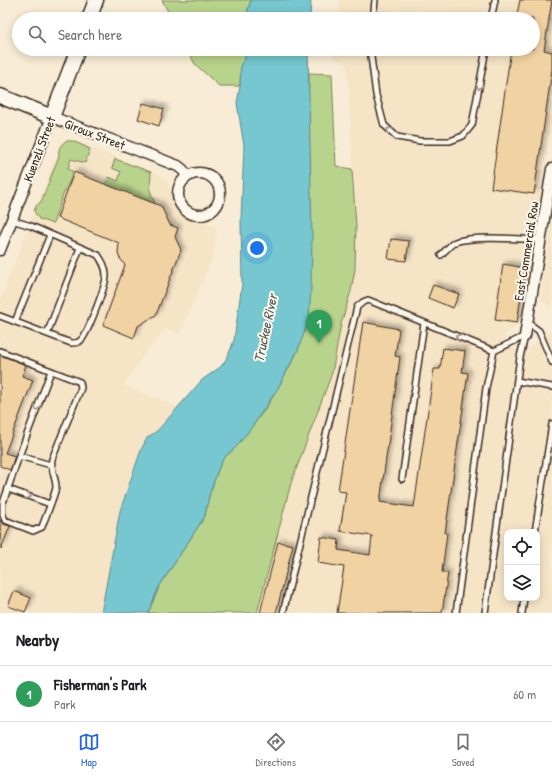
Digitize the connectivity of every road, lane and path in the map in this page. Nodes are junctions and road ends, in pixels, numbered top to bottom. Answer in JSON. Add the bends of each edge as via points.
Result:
{"nodes":[{"id":1,"x":96,"y":0,"type":"edge"},
{"id":2,"x":375,"y":0,"type":"edge"},
{"id":3,"x":495,"y":0,"type":"edge"},
{"id":4,"x":92,"y":12,"type":"edge"},
{"id":5,"x":374,"y":12,"type":"edge"},
{"id":6,"x":492,"y":12,"type":"edge"},
{"id":7,"x":75,"y":56,"type":"edge"},
{"id":8,"x":371,"y":56,"type":"edge"},
{"id":9,"x":485,"y":56,"type":"edge"},
{"id":10,"x":0,"y":96,"type":"edge"},
{"id":11,"x":52,"y":117,"type":"junction"},
{"id":12,"x":552,"y":170,"type":"edge"},
{"id":13,"x":187,"y":176,"type":"junction"},
{"id":14,"x":12,"y":220,"type":"junction"},
{"id":15,"x":50,"y":234,"type":"junction"},
{"id":16,"x":541,"y":240,"type":"junction"},
{"id":17,"x":80,"y":248,"type":"junction"},
{"id":18,"x":0,"y":250,"type":"edge"},
{"id":19,"x":441,"y":255,"type":"dead end"},
{"id":20,"x":0,"y":316,"type":"edge"},
{"id":21,"x":15,"y":322,"type":"junction"},
{"id":22,"x":527,"y":322,"type":"junction"},
{"id":23,"x":424,"y":323,"type":"junction"},
{"id":24,"x":47,"y":334,"type":"junction"},
{"id":25,"x":525,"y":336,"type":"junction"},
{"id":26,"x":0,"y":351,"type":"edge"},
{"id":27,"x":494,"y":351,"type":"junction"},
{"id":28,"x":552,"y":362,"type":"edge"},
{"id":29,"x":51,"y":371,"type":"junction"},
{"id":30,"x":517,"y":381,"type":"junction"},
{"id":31,"x":552,"y":387,"type":"edge"},
{"id":32,"x":552,"y":424,"type":"edge"},
{"id":33,"x":19,"y":456,"type":"junction"},
{"id":34,"x":51,"y":465,"type":"junction"},
{"id":35,"x":402,"y":479,"type":"dead end"},
{"id":36,"x":8,"y":489,"type":"junction"},
{"id":37,"x":50,"y":504,"type":"junction"},
{"id":38,"x":535,"y":529,"type":"edge"},
{"id":39,"x":524,"y":601,"type":"edge"},
{"id":40,"x":283,"y":613,"type":"edge"},
{"id":41,"x":456,"y":613,"type":"edge"},
{"id":42,"x":485,"y":613,"type":"edge"},
{"id":43,"x":522,"y":613,"type":"edge"}],
"edges":[{"from":1,"to":4,"type":"street"},
{"from":2,"to":5,"type":"lane"},
{"from":3,"to":6,"type":"lane"},
{"from":7,"to":11,"type":"street","name":"Kuenzli Street"},
{"from":9,"to":8,"type":"lane","one_way":true,"via":[[472,125],[463,136],[450,141],[397,137],[384,125],[376,95]]},
{"from":10,"to":11,"type":"street","name":"Giroux Street"},
{"from":11,"to":13,"type":"street","name":"Giroux Street","via":[[178,166]]},
{"from":11,"to":14,"type":"street","name":"Kuenzli Street"},
{"from":12,"to":16,"type":"street","name":"East Commercial Row"},
{"from":13,"to":13,"type":"street","via":[[180,184],[178,195],[181,205],[196,215],[214,208],[220,192],[211,176],[203,173]]},
{"from":14,"to":15,"type":"lane"},
{"from":14,"to":18,"type":"street","name":"Kuenzli Street"},
{"from":15,"to":17,"type":"lane"},
{"from":15,"to":21,"type":"lane"},
{"from":16,"to":19,"type":"lane","via":[[469,239],[454,243]]},
{"from":16,"to":22,"type":"street","name":"East Commercial Row"},
{"from":17,"to":24,"type":"lane"},
{"from":17,"to":24,"type":"lane","via":[[98,255],[107,277],[89,329],[81,341],[71,344]]},
{"from":20,"to":21,"type":"lane"},
{"from":21,"to":24,"type":"lane"},
{"from":22,"to":25,"type":"street","name":"East Commercial Row"},
{"from":22,"to":28,"type":"lane","via":[[539,331]]},
{"from":27,"to":23,"type":"lane","one_way":true},
{"from":23,"to":35,"type":"lane"},
{"from":23,"to":40,"type":"lane","via":[[368,300],[357,307]]},
{"from":25,"to":27,"type":"lane"},
{"from":25,"to":30,"type":"lane"},
{"from":26,"to":29,"type":"lane"},
{"from":27,"to":41,"type":"lane","via":[[486,388]]},
{"from":29,"to":33,"type":"lane","one_way":true},
{"from":29,"to":34,"type":"lane","via":[[80,382],[81,388]]},
{"from":30,"to":31,"type":"lane"},
{"from":30,"to":42,"type":"lane"},
{"from":32,"to":38,"type":"lane"},
{"from":33,"to":34,"type":"lane"},
{"from":33,"to":36,"type":"lane"},
{"from":34,"to":37,"type":"lane","via":[[56,489]]},
{"from":36,"to":37,"type":"lane","one_way":true},
{"from":36,"to":37,"type":"lane","via":[[3,503],[5,520],[33,531],[42,527]]},
{"from":39,"to":43,"type":"lane"}]}
